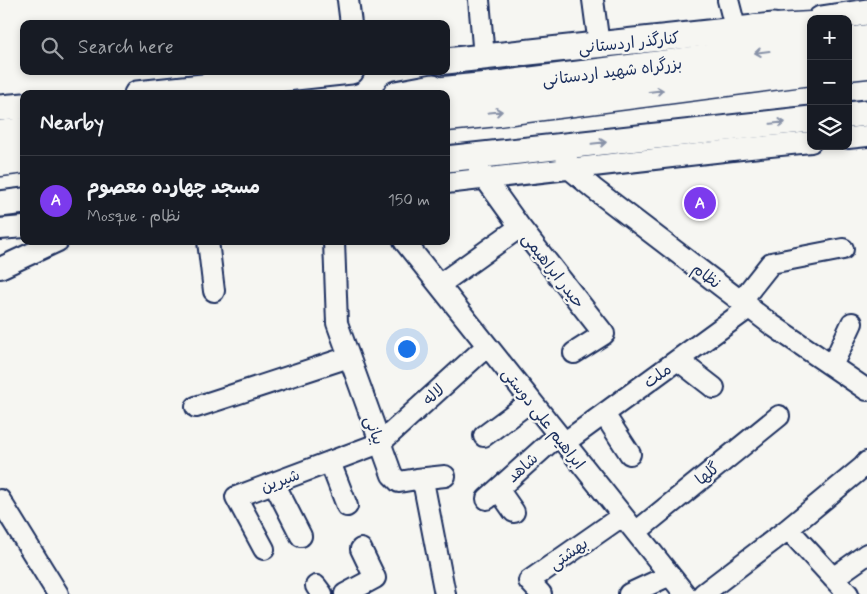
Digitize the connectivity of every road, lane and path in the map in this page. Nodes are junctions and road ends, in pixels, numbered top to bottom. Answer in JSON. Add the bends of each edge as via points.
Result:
{"nodes":[{"id":1,"x":348,"y":0,"type":"edge"},
{"id":2,"x":480,"y":0,"type":"edge"},
{"id":3,"x":593,"y":0,"type":"edge"},
{"id":4,"x":728,"y":0,"type":"edge"},
{"id":5,"x":867,"y":12,"type":"edge"},
{"id":6,"x":847,"y":15,"type":"edge"},
{"id":7,"x":350,"y":20,"type":"edge"},
{"id":8,"x":807,"y":21,"type":"edge"},
{"id":9,"x":867,"y":23,"type":"edge"},
{"id":10,"x":852,"y":24,"type":"edge"},
{"id":11,"x":807,"y":26,"type":"edge"},
{"id":12,"x":745,"y":30,"type":"junction"},
{"id":13,"x":867,"y":39,"type":"edge"},
{"id":14,"x":852,"y":41,"type":"edge"},
{"id":15,"x":599,"y":45,"type":"junction"},
{"id":16,"x":807,"y":47,"type":"edge"},
{"id":17,"x":484,"y":57,"type":"junction"},
{"id":18,"x":450,"y":61,"type":"edge"},
{"id":19,"x":867,"y":64,"type":"edge"},
{"id":20,"x":852,"y":66,"type":"edge"},
{"id":21,"x":807,"y":72,"type":"edge"},
{"id":22,"x":315,"y":75,"type":"edge"},
{"id":23,"x":174,"y":90,"type":"edge"},
{"id":24,"x":416,"y":90,"type":"edge"},
{"id":25,"x":450,"y":90,"type":"edge"},
{"id":26,"x":20,"y":106,"type":"edge"},
{"id":27,"x":0,"y":108,"type":"edge"},
{"id":28,"x":867,"y":113,"type":"edge"},
{"id":29,"x":852,"y":115,"type":"edge"},
{"id":30,"x":450,"y":117,"type":"edge"},
{"id":31,"x":807,"y":120,"type":"edge"},
{"id":32,"x":20,"y":132,"type":"edge"},
{"id":33,"x":0,"y":135,"type":"edge"},
{"id":34,"x":867,"y":136,"type":"edge"},
{"id":35,"x":745,"y":137,"type":"junction"},
{"id":36,"x":852,"y":138,"type":"edge"},
{"id":37,"x":807,"y":142,"type":"edge"},
{"id":38,"x":457,"y":158,"type":"edge"},
{"id":39,"x":567,"y":158,"type":"junction"},
{"id":40,"x":20,"y":160,"type":"edge"},
{"id":41,"x":0,"y":162,"type":"edge"},
{"id":42,"x":485,"y":178,"type":"junction"},
{"id":43,"x":450,"y":182,"type":"edge"},
{"id":44,"x":20,"y":202,"type":"edge"},
{"id":45,"x":0,"y":204,"type":"edge"},
{"id":46,"x":20,"y":227,"type":"edge"},
{"id":47,"x":520,"y":227,"type":"junction"},
{"id":48,"x":0,"y":228,"type":"edge"},
{"id":49,"x":49,"y":245,"type":"edge"},
{"id":50,"x":208,"y":245,"type":"edge"},
{"id":51,"x":334,"y":245,"type":"edge"},
{"id":52,"x":407,"y":245,"type":"edge"},
{"id":53,"x":842,"y":249,"type":"dead end"},
{"id":54,"x":0,"y":268,"type":"edge"},
{"id":55,"x":439,"y":285,"type":"junction"},
{"id":56,"x":214,"y":291,"type":"dead end"},
{"id":57,"x":745,"y":304,"type":"junction"},
{"id":58,"x":852,"y":322,"type":"dead end"},
{"id":59,"x":487,"y":346,"type":"junction"},
{"id":60,"x":574,"y":353,"type":"dead end"},
{"id":61,"x":349,"y":357,"type":"junction"},
{"id":62,"x":678,"y":360,"type":"junction"},
{"id":63,"x":832,"y":366,"type":"junction"},
{"id":64,"x":714,"y":388,"type":"dead end"},
{"id":65,"x":867,"y":390,"type":"edge"},
{"id":66,"x":531,"y":401,"type":"junction"},
{"id":67,"x":196,"y":407,"type":"dead end"},
{"id":68,"x":604,"y":414,"type":"junction"},
{"id":69,"x":779,"y":416,"type":"dead end"},
{"id":70,"x":484,"y":436,"type":"dead end"},
{"id":71,"x":561,"y":439,"type":"junction"},
{"id":72,"x":380,"y":443,"type":"junction"},
{"id":73,"x":630,"y":454,"type":"dead end"},
{"id":74,"x":330,"y":462,"type":"junction"},
{"id":75,"x":867,"y":462,"type":"edge"},
{"id":76,"x":445,"y":476,"type":"dead end"},
{"id":77,"x":417,"y":480,"type":"junction"},
{"id":78,"x":274,"y":483,"type":"junction"},
{"id":79,"x":0,"y":500,"type":"edge"},
{"id":80,"x":347,"y":506,"type":"dead end"},
{"id":81,"x":514,"y":512,"type":"dead end"},
{"id":82,"x":622,"y":516,"type":"junction"},
{"id":83,"x":639,"y":529,"type":"junction"},
{"id":84,"x":788,"y":529,"type":"junction"},
{"id":85,"x":301,"y":536,"type":"dead end"},
{"id":86,"x":264,"y":549,"type":"dead end"},
{"id":87,"x":361,"y":549,"type":"dead end"},
{"id":88,"x":867,"y":554,"type":"edge"},
{"id":89,"x":670,"y":575,"type":"junction"},
{"id":90,"x":833,"y":578,"type":"junction"},
{"id":91,"x":58,"y":594,"type":"edge"},
{"id":92,"x":345,"y":594,"type":"edge"},
{"id":93,"x":444,"y":594,"type":"edge"},
{"id":94,"x":541,"y":594,"type":"edge"},
{"id":95,"x":629,"y":594,"type":"edge"},
{"id":96,"x":685,"y":594,"type":"edge"},
{"id":97,"x":702,"y":594,"type":"edge"},
{"id":98,"x":848,"y":594,"type":"edge"}],
"edges":[{"from":1,"to":7,"type":"street"},
{"from":2,"to":17,"type":"street"},
{"from":3,"to":15,"type":"street"},
{"from":4,"to":12,"type":"street"},
{"from":5,"to":6,"type":"main road"},
{"from":8,"to":12,"type":"main road","name":"کنارگذر اردستانی"},
{"from":9,"to":10,"type":"highway"},
{"from":11,"to":12,"type":"highway"},
{"from":12,"to":15,"type":"main road","name":"کنارگذر اردستانی"},
{"from":13,"to":14,"type":"highway"},
{"from":15,"to":17,"type":"main road","name":"کنارگذر اردستانی"},
{"from":15,"to":24,"type":"main road","via":[[575,59]]},
{"from":16,"to":25,"type":"highway","name":"بزرگراه شهید اردستانی","one_way":true},
{"from":17,"to":18,"type":"main road","name":"کنارگذر اردستانی"},
{"from":19,"to":20,"type":"highway"},
{"from":30,"to":21,"type":"highway","name":"بزرگراه شهید اردستانی","one_way":true},
{"from":22,"to":23,"type":"main road"},
{"from":26,"to":27,"type":"main road"},
{"from":28,"to":29,"type":"main road"},
{"from":35,"to":31,"type":"main road","one_way":true},
{"from":32,"to":33,"type":"highway"},
{"from":34,"to":36,"type":"street"},
{"from":35,"to":37,"type":"street"},
{"from":35,"to":39,"type":"main road"},
{"from":38,"to":39,"type":"main road"},
{"from":38,"to":42,"type":"street","name":"حیدر ابراهیمی"},
{"from":39,"to":42,"type":"street"},
{"from":39,"to":57,"type":"street","name":"نظام","via":[[594,189]]},
{"from":40,"to":41,"type":"highway"},
{"from":42,"to":43,"type":"street"},
{"from":42,"to":47,"type":"street","name":"حیدر ابراهیمی"},
{"from":44,"to":45,"type":"main road"},
{"from":46,"to":48,"type":"street"},
{"from":47,"to":55,"type":"street"},
{"from":47,"to":60,"type":"street","name":"حیدر ابراهیمی","via":[[604,334]]},
{"from":49,"to":54,"type":"street"},
{"from":50,"to":56,"type":"street"},
{"from":51,"to":61,"type":"street","name":"بیانی","via":[[336,323]]},
{"from":52,"to":55,"type":"street","name":"ابراهیم علی دوستی"},
{"from":53,"to":57,"type":"street","name":"ملت","via":[[770,263]]},
{"from":55,"to":59,"type":"street","name":"ابراهیم علی دوستی"},
{"from":57,"to":62,"type":"street","name":"ملت"},
{"from":57,"to":63,"type":"street","name":"نظام"},
{"from":58,"to":63,"type":"street"},
{"from":59,"to":66,"type":"street","name":"ابراهیم علی دوستی"},
{"from":59,"to":72,"type":"street","name":"لاله"},
{"from":61,"to":67,"type":"street"},
{"from":61,"to":72,"type":"street","name":"بیانی"},
{"from":62,"to":64,"type":"street"},
{"from":62,"to":68,"type":"street","name":"ملت"},
{"from":63,"to":65,"type":"street","name":"نظام"},
{"from":66,"to":70,"type":"street"},
{"from":66,"to":71,"type":"street","name":"ابراهیم علی دوستی"},
{"from":68,"to":71,"type":"street","name":"ملت"},
{"from":68,"to":73,"type":"street"},
{"from":69,"to":83,"type":"street","name":"گلها"},
{"from":71,"to":81,"type":"street","name":"شاهد","via":[[492,494]]},
{"from":71,"to":82,"type":"street","name":"ابراهیم علی دوستی"},
{"from":72,"to":74,"type":"street","name":"شیرین"},
{"from":72,"to":77,"type":"street","name":"بیانی","via":[[392,476],[400,482]]},
{"from":74,"to":78,"type":"street","name":"شیرین"},
{"from":74,"to":80,"type":"street"},
{"from":75,"to":84,"type":"street"},
{"from":76,"to":77,"type":"street","name":"بیانی"},
{"from":77,"to":93,"type":"street","via":[[424,486]]},
{"from":78,"to":85,"type":"street"},
{"from":78,"to":86,"type":"street","name":"شیرین","via":[[236,497]]},
{"from":79,"to":91,"type":"street"},
{"from":82,"to":83,"type":"street","name":"ابراهیم علی دوستی"},
{"from":82,"to":94,"type":"street","name":"بهشتی","via":[[529,581]]},
{"from":83,"to":89,"type":"street","name":"ابراهیم علی دوستی"},
{"from":83,"to":97,"type":"street"},
{"from":84,"to":90,"type":"street"},
{"from":84,"to":97,"type":"street"},
{"from":87,"to":92,"type":"street","via":[[375,578]]},
{"from":88,"to":90,"type":"street"},
{"from":89,"to":95,"type":"street"},
{"from":89,"to":96,"type":"street","name":"ابراهیم علی دوستی"},
{"from":90,"to":98,"type":"street"}]}
